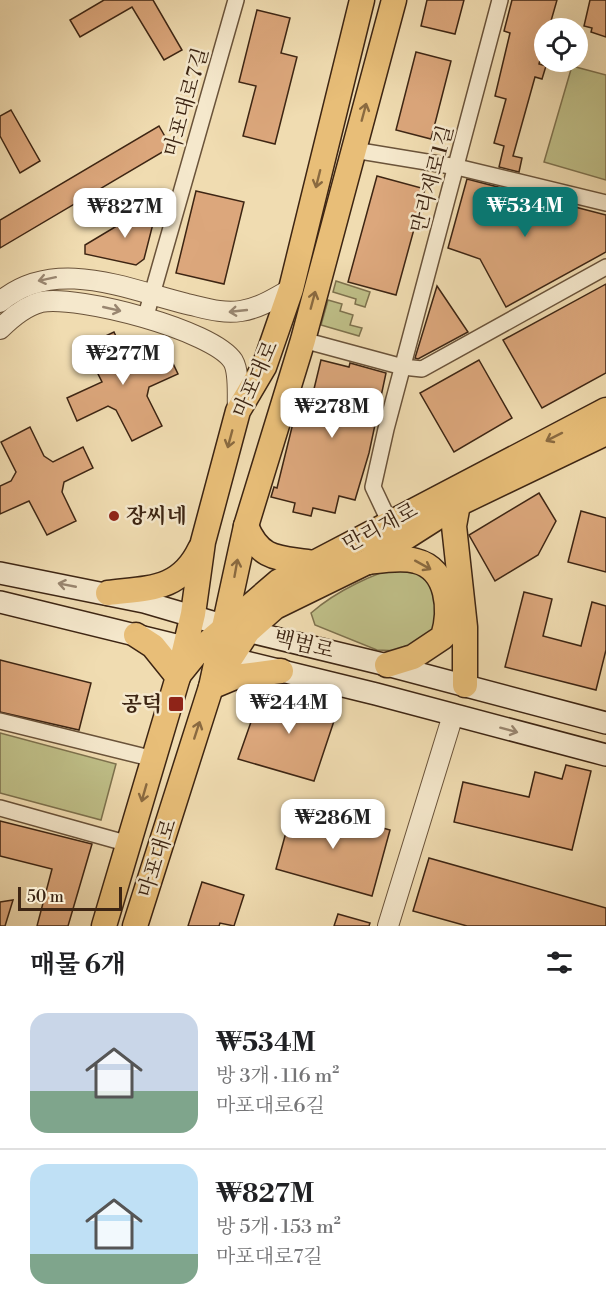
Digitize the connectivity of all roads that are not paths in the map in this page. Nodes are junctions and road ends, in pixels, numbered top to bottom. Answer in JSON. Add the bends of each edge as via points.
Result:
{"nodes":[{"id":1,"x":236,"y":0,"type":"edge"},
{"id":2,"x":394,"y":0,"type":"edge"},
{"id":3,"x":500,"y":0,"type":"edge"},
{"id":4,"x":358,"y":1,"type":"edge"},
{"id":5,"x":354,"y":150,"type":"junction"},
{"id":6,"x":457,"y":167,"type":"junction"},
{"id":7,"x":606,"y":203,"type":"edge"},
{"id":8,"x":606,"y":267,"type":"edge"},
{"id":9,"x":291,"y":288,"type":"junction"},
{"id":10,"x":152,"y":295,"type":"junction"},
{"id":11,"x":0,"y":302,"type":"edge"},
{"id":12,"x":145,"y":319,"type":"junction"},
{"id":13,"x":0,"y":329,"type":"edge"},
{"id":14,"x":303,"y":340,"type":"junction"},
{"id":15,"x":403,"y":367,"type":"junction"},
{"id":16,"x":606,"y":410,"type":"edge"},
{"id":17,"x":238,"y":411,"type":"junction"},
{"id":18,"x":606,"y":433,"type":"edge"},
{"id":19,"x":458,"y":504,"type":"junction"},
{"id":20,"x":390,"y":524,"type":"junction"},
{"id":21,"x":246,"y":526,"type":"junction"},
{"id":22,"x":203,"y":542,"type":"junction"},
{"id":23,"x":367,"y":562,"type":"junction"},
{"id":24,"x":314,"y":563,"type":"junction"},
{"id":25,"x":0,"y":573,"type":"edge"},
{"id":26,"x":108,"y":593,"type":"junction"},
{"id":27,"x":0,"y":602,"type":"edge"},
{"id":28,"x":193,"y":614,"type":"junction"},
{"id":29,"x":237,"y":628,"type":"junction"},
{"id":30,"x":136,"y":635,"type":"junction"},
{"id":31,"x":208,"y":653,"type":"junction"},
{"id":32,"x":387,"y":664,"type":"junction"},
{"id":33,"x":281,"y":671,"type":"junction"},
{"id":34,"x":178,"y":677,"type":"junction"},
{"id":35,"x":465,"y":685,"type":"junction"},
{"id":36,"x":211,"y":687,"type":"junction"},
{"id":37,"x":453,"y":715,"type":"junction"},
{"id":38,"x":0,"y":721,"type":"edge"},
{"id":39,"x":606,"y":723,"type":"edge"},
{"id":40,"x":606,"y":755,"type":"edge"},
{"id":41,"x":154,"y":759,"type":"junction"},
{"id":42,"x":0,"y":808,"type":"edge"},
{"id":43,"x":129,"y":844,"type":"junction"},
{"id":44,"x":104,"y":926,"type":"edge"},
{"id":45,"x":135,"y":926,"type":"edge"},
{"id":46,"x":388,"y":926,"type":"edge"}],
"edges":[{"from":1,"to":10,"type":"street","name":"마포대로7길"},
{"from":5,"to":2,"type":"main road","name":"마포대로","one_way":true},
{"from":3,"to":6,"type":"street","name":"만리재로1길"},
{"from":4,"to":9,"type":"main road","name":"마포대로","one_way":true},
{"from":5,"to":6,"type":"street"},
{"from":14,"to":5,"type":"main road","name":"마포대로","one_way":true},
{"from":6,"to":7,"type":"street"},
{"from":6,"to":15,"type":"street","name":"만리재로1길"},
{"from":8,"to":15,"type":"street","via":[[422,369]]},
{"from":9,"to":10,"type":"street","one_way":true,"via":[[264,305],[242,311],[220,312]]},
{"from":9,"to":17,"type":"main road","name":"마포대로","via":[[264,367]]},
{"from":10,"to":11,"type":"street","one_way":true,"via":[[58,276],[22,286]]},
{"from":10,"to":12,"type":"street","name":"마포대로7길"},
{"from":13,"to":12,"type":"street","one_way":true,"via":[[24,309],[58,300]]},
{"from":12,"to":17,"type":"street","via":[[194,334],[223,349],[234,364]]},
{"from":14,"to":15,"type":"street","name":"마포대로"},
{"from":14,"to":21,"type":"main road","name":"마포대로"},
{"from":15,"to":20,"type":"street","name":"만리재로1길","via":[[373,487]]},
{"from":16,"to":20,"type":"main road","name":"만리재로","one_way":true},
{"from":17,"to":22,"type":"main road","name":"마포대로","one_way":true},
{"from":18,"to":19,"type":"main road","name":"만리재로"},
{"from":19,"to":23,"type":"main road","name":"만리재로"},
{"from":19,"to":35,"type":"main road","via":[[454,526],[465,627]]},
{"from":20,"to":24,"type":"main road","name":"만리재로"},
{"from":21,"to":24,"type":"main road","via":[[265,553]]},
{"from":29,"to":21,"type":"main road","name":"마포대로","one_way":true},
{"from":22,"to":26,"type":"main road","via":[[192,566],[179,577],[159,587]]},
{"from":22,"to":28,"type":"main road","name":"마포대로"},
{"from":23,"to":29,"type":"main road","name":"만리재로"},
{"from":23,"to":32,"type":"main road","one_way":true,"via":[[414,560],[426,564],[436,573],[447,603],[448,621],[443,637],[413,657]]},
{"from":24,"to":29,"type":"main road","name":"만리재로","via":[[278,582]]},
{"from":26,"to":25,"type":"main road","name":"백범로","one_way":true},
{"from":26,"to":28,"type":"main road","name":"백범로"},
{"from":27,"to":30,"type":"main road","name":"백범로"},
{"from":28,"to":29,"type":"main road","name":"백범로"},
{"from":28,"to":31,"type":"main road","name":"마포대로"},
{"from":29,"to":31,"type":"main road","name":"마포대로"},
{"from":29,"to":32,"type":"main road","name":"백범로"},
{"from":30,"to":31,"type":"main road","name":"백범로"},
{"from":30,"to":34,"type":"main road","via":[[153,646]]},
{"from":31,"to":33,"type":"main road","name":"백범로"},
{"from":31,"to":34,"type":"main road","name":"마포대로"},
{"from":31,"to":36,"type":"main road","name":"마포대로"},
{"from":32,"to":35,"type":"main road","name":"백범로"},
{"from":33,"to":36,"type":"main road","via":[[235,676]]},
{"from":33,"to":37,"type":"main road","name":"백범로"},
{"from":34,"to":41,"type":"main road","name":"마포대로"},
{"from":35,"to":39,"type":"main road","name":"백범로"},
{"from":45,"to":36,"type":"main road","name":"마포대로","one_way":true},
{"from":37,"to":40,"type":"main road","name":"백범로","one_way":true},
{"from":37,"to":46,"type":"street"},
{"from":38,"to":41,"type":"street"},
{"from":41,"to":43,"type":"main road","name":"마포대로","one_way":true},
{"from":42,"to":43,"type":"street","name":"마포대로"},
{"from":43,"to":44,"type":"main road","name":"마포대로"}]}
